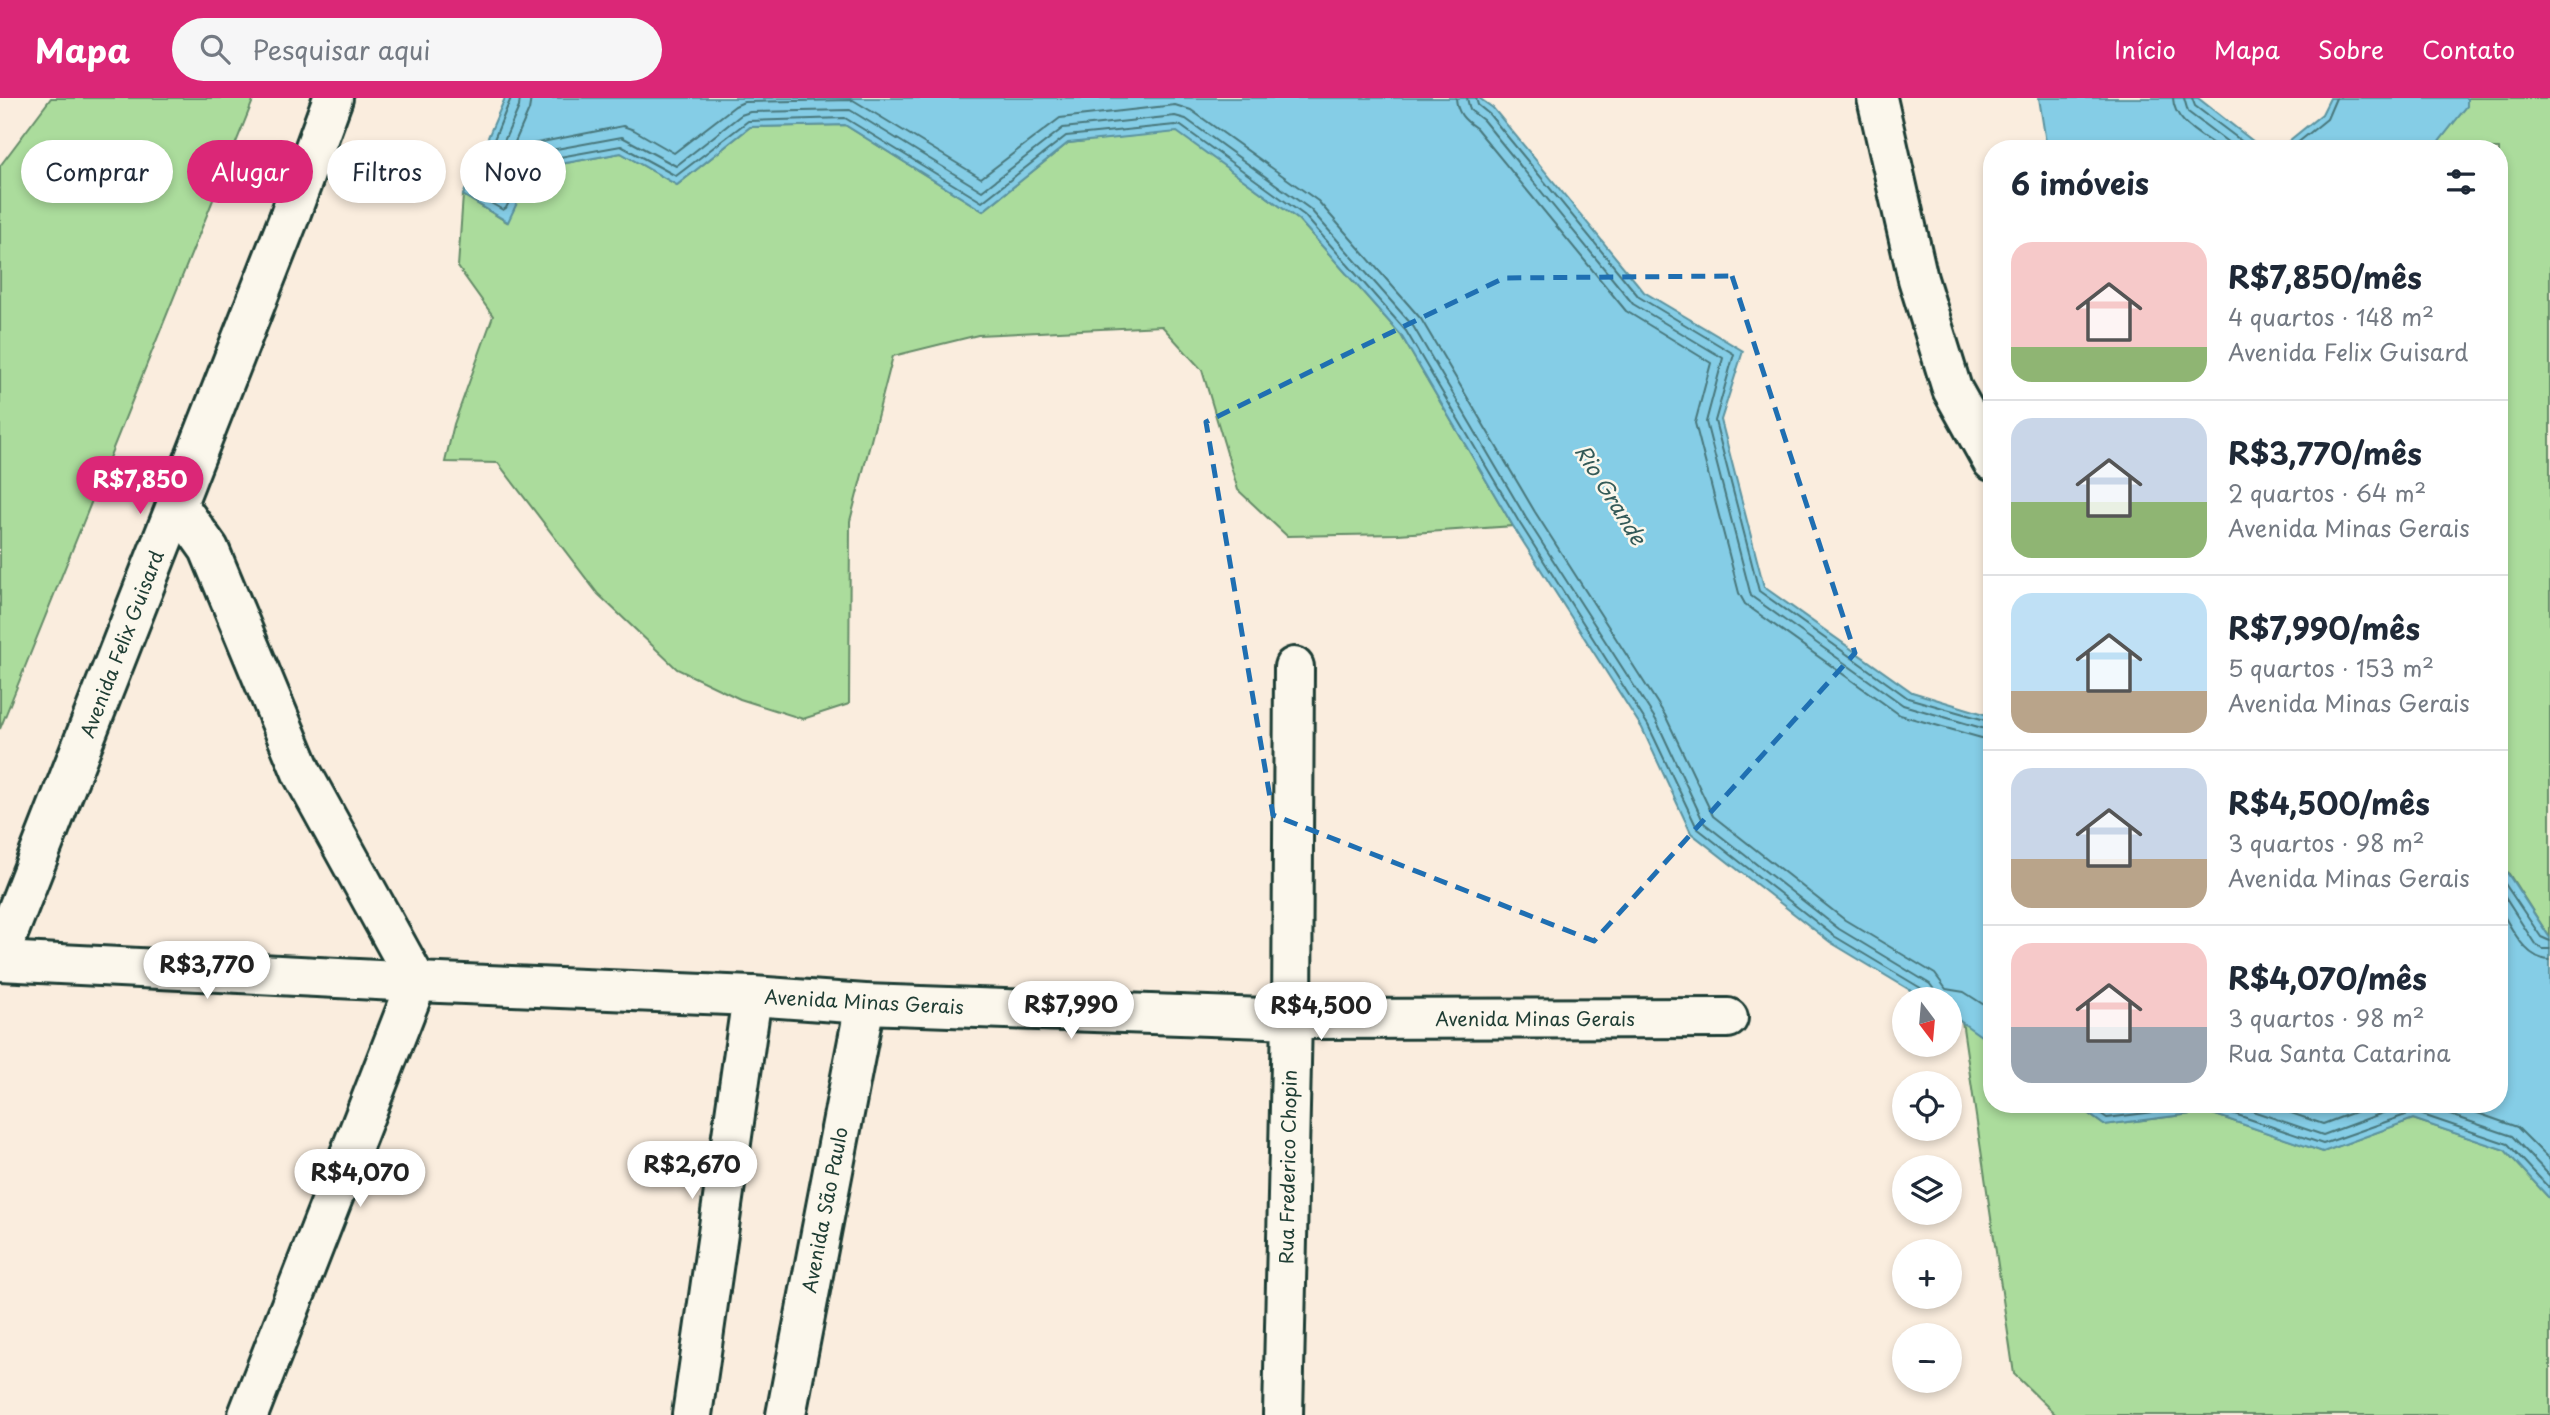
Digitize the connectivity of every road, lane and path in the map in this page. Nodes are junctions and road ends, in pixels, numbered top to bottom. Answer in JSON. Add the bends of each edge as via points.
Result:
{"nodes":[{"id":1,"x":333,"y":98,"type":"edge"},
{"id":2,"x":1877,"y":98,"type":"edge"},
{"id":3,"x":1983,"y":445,"type":"edge"},
{"id":4,"x":177,"y":504,"type":"junction"},
{"id":5,"x":1294,"y":667,"type":"dead end"},
{"id":6,"x":0,"y":954,"type":"edge"},
{"id":7,"x":0,"y":961,"type":"edge"},
{"id":8,"x":417,"y":982,"type":"junction"},
{"id":9,"x":752,"y":996,"type":"junction"},
{"id":10,"x":865,"y":1004,"type":"junction"},
{"id":11,"x":1728,"y":1018,"type":"dead end"},
{"id":12,"x":1292,"y":1019,"type":"junction"},
{"id":13,"x":248,"y":1415,"type":"edge"},
{"id":14,"x":692,"y":1415,"type":"edge"},
{"id":15,"x":786,"y":1415,"type":"edge"},
{"id":16,"x":1283,"y":1415,"type":"edge"}],
"edges":[{"from":1,"to":4,"type":"street","name":"Avenida Felix Guisard"},
{"from":2,"to":3,"type":"street","via":[[1918,279],[1952,390]]},
{"from":4,"to":6,"type":"street","name":"Avenida Felix Guisard"},
{"from":4,"to":8,"type":"street","via":[[209,549],[302,773]]},
{"from":5,"to":12,"type":"street","name":"Rua Frederico Chopin"},
{"from":7,"to":8,"type":"street","name":"Avenida Minas Gerais"},
{"from":8,"to":9,"type":"street","name":"Avenida Minas Gerais"},
{"from":8,"to":13,"type":"street"},
{"from":9,"to":10,"type":"street","name":"Avenida Minas Gerais"},
{"from":9,"to":14,"type":"street"},
{"from":10,"to":12,"type":"street","name":"Avenida Minas Gerais"},
{"from":10,"to":15,"type":"street","name":"Avenida São Paulo"},
{"from":11,"to":12,"type":"street","name":"Avenida Minas Gerais"},
{"from":12,"to":16,"type":"street","name":"Rua Frederico Chopin"}]}
